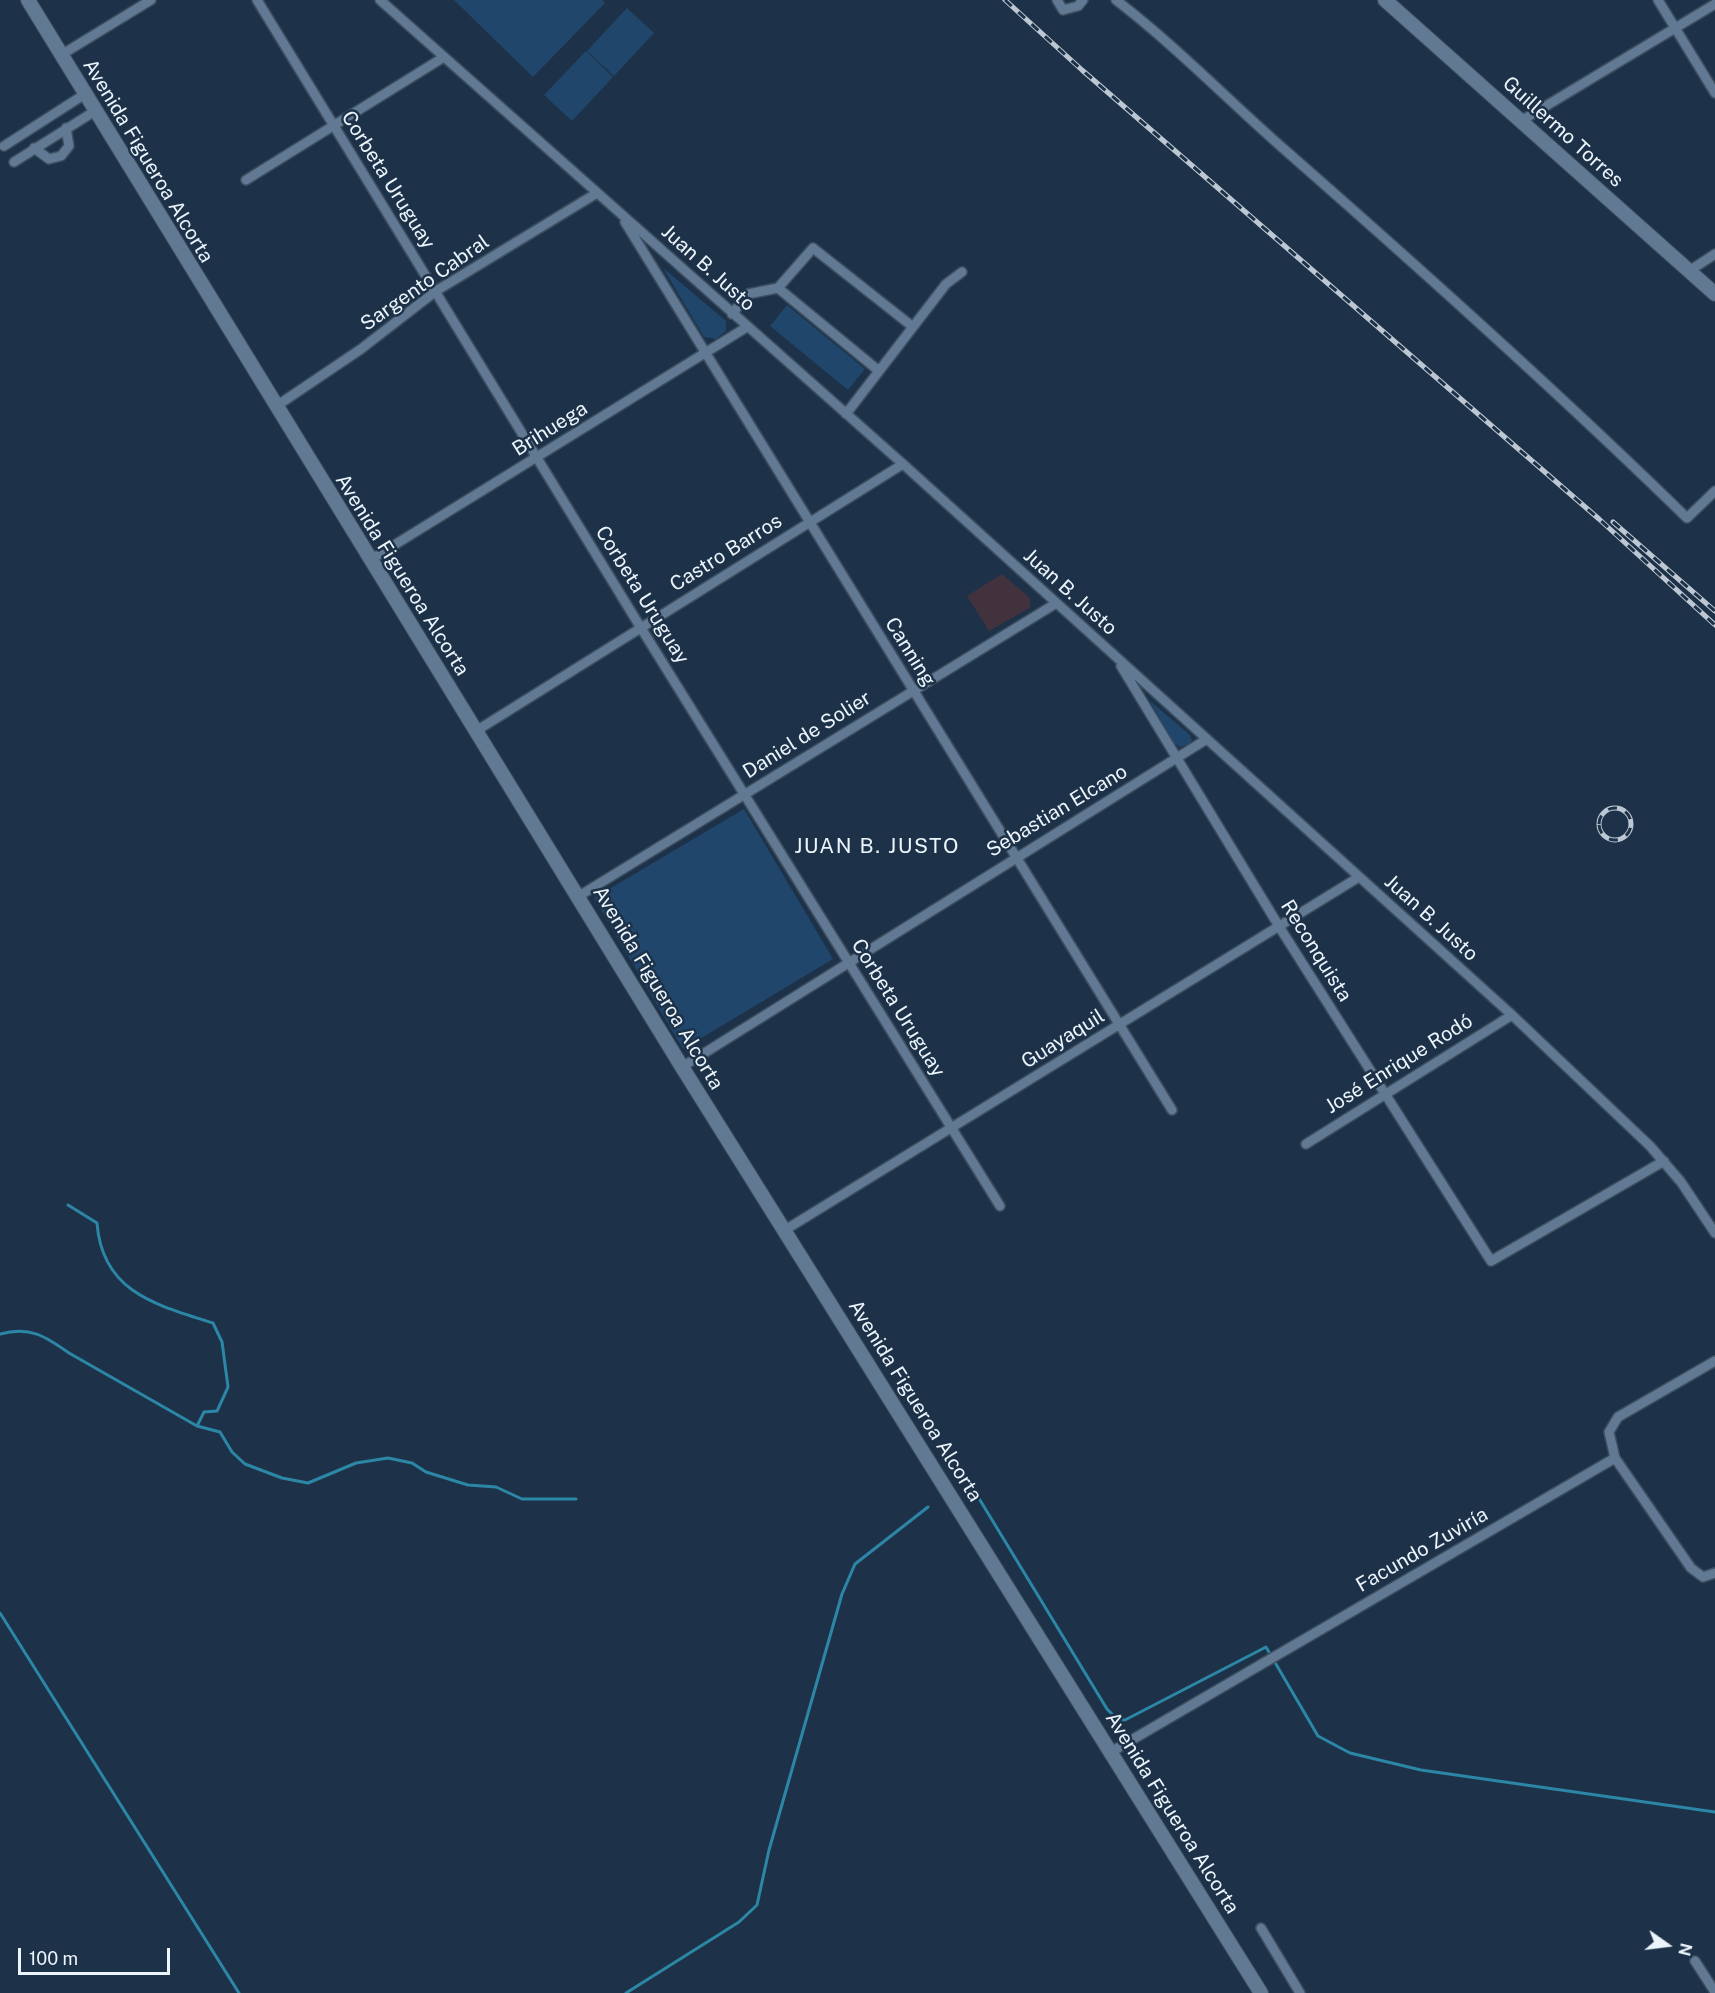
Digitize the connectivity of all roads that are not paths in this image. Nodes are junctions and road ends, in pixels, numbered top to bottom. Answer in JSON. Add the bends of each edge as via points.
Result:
{"nodes":[{"id":1,"x":28,"y":0,"type":"edge"},
{"id":2,"x":151,"y":0,"type":"edge"},
{"id":3,"x":257,"y":0,"type":"edge"},
{"id":4,"x":380,"y":0,"type":"edge"},
{"id":5,"x":1058,"y":0,"type":"edge"},
{"id":6,"x":1083,"y":0,"type":"edge"},
{"id":7,"x":1116,"y":0,"type":"edge"},
{"id":8,"x":1385,"y":0,"type":"edge"},
{"id":9,"x":1658,"y":0,"type":"edge"},
{"id":10,"x":1715,"y":4,"type":"edge"},
{"id":11,"x":1675,"y":28,"type":"junction"},
{"id":12,"x":61,"y":55,"type":"junction"},
{"id":13,"x":444,"y":57,"type":"junction"},
{"id":14,"x":1715,"y":93,"type":"edge"},
{"id":15,"x":85,"y":94,"type":"junction"},
{"id":16,"x":95,"y":111,"type":"junction"},
{"id":17,"x":1521,"y":122,"type":"junction"},
{"id":18,"x":332,"y":126,"type":"junction"},
{"id":19,"x":66,"y":128,"type":"junction"},
{"id":20,"x":4,"y":146,"type":"dead end"},
{"id":21,"x":34,"y":148,"type":"junction"},
{"id":22,"x":14,"y":162,"type":"dead end"},
{"id":23,"x":246,"y":180,"type":"dead end"},
{"id":24,"x":597,"y":193,"type":"junction"},
{"id":25,"x":619,"y":212,"type":"junction"},
{"id":26,"x":1715,"y":254,"type":"edge"},
{"id":27,"x":1689,"y":271,"type":"junction"},
{"id":28,"x":962,"y":272,"type":"dead end"},
{"id":29,"x":778,"y":288,"type":"junction"},
{"id":30,"x":436,"y":291,"type":"junction"},
{"id":31,"x":1715,"y":294,"type":"edge"},
{"id":32,"x":732,"y":314,"type":"junction"},
{"id":33,"x":747,"y":327,"type":"junction"},
{"id":34,"x":913,"y":327,"type":"junction"},
{"id":35,"x":706,"y":354,"type":"junction"},
{"id":36,"x":879,"y":371,"type":"junction"},
{"id":37,"x":275,"y":407,"type":"junction"},
{"id":38,"x":846,"y":414,"type":"junction"},
{"id":39,"x":538,"y":457,"type":"junction"},
{"id":40,"x":903,"y":464,"type":"junction"},
{"id":41,"x":1715,"y":490,"type":"edge"},
{"id":42,"x":810,"y":522,"type":"junction"},
{"id":43,"x":370,"y":560,"type":"junction"},
{"id":44,"x":1055,"y":604,"type":"junction"},
{"id":45,"x":640,"y":628,"type":"junction"},
{"id":46,"x":1116,"y":657,"type":"junction"},
{"id":47,"x":913,"y":690,"type":"junction"},
{"id":48,"x":476,"y":731,"type":"junction"},
{"id":49,"x":1207,"y":739,"type":"junction"},
{"id":50,"x":1176,"y":759,"type":"junction"},
{"id":51,"x":746,"y":794,"type":"junction"},
{"id":52,"x":1015,"y":856,"type":"junction"},
{"id":53,"x":1359,"y":878,"type":"junction"},
{"id":54,"x":579,"y":896,"type":"junction"},
{"id":55,"x":1280,"y":928,"type":"junction"},
{"id":56,"x":848,"y":964,"type":"junction"},
{"id":57,"x":1512,"y":1015,"type":"junction"},
{"id":58,"x":1120,"y":1026,"type":"junction"},
{"id":59,"x":682,"y":1067,"type":"junction"},
{"id":60,"x":1384,"y":1093,"type":"junction"},
{"id":61,"x":1172,"y":1110,"type":"dead end"},
{"id":62,"x":953,"y":1128,"type":"junction"},
{"id":63,"x":1306,"y":1144,"type":"dead end"},
{"id":64,"x":1664,"y":1161,"type":"junction"},
{"id":65,"x":1000,"y":1206,"type":"dead end"},
{"id":66,"x":786,"y":1230,"type":"junction"},
{"id":67,"x":1715,"y":1233,"type":"edge"},
{"id":68,"x":1715,"y":1361,"type":"edge"},
{"id":69,"x":1615,"y":1458,"type":"junction"},
{"id":70,"x":1715,"y":1573,"type":"edge"},
{"id":71,"x":1111,"y":1752,"type":"junction"},
{"id":72,"x":1261,"y":1928,"type":"dead end"},
{"id":73,"x":1695,"y":1961,"type":"dead end"},
{"id":74,"x":1715,"y":1992,"type":"edge"},
{"id":75,"x":1261,"y":1993,"type":"edge"},
{"id":76,"x":1300,"y":1993,"type":"edge"}],
"edges":[{"from":1,"to":12,"type":"main road","name":"Avenida Figueroa Alcorta"},
{"from":2,"to":12,"type":"street"},
{"from":3,"to":18,"type":"street","name":"Corbeta Uruguay"},
{"from":4,"to":13,"type":"street","name":"Juan B. Justo"},
{"from":5,"to":6,"type":"street","via":[[1064,10]]},
{"from":7,"to":41,"type":"street","via":[[1515,353],[1687,518]]},
{"from":8,"to":17,"type":"main road","name":"Guillermo Torres"},
{"from":9,"to":11,"type":"street"},
{"from":10,"to":11,"type":"street"},
{"from":11,"to":14,"type":"street"},
{"from":11,"to":17,"type":"street"},
{"from":12,"to":15,"type":"main road","name":"Avenida Figueroa Alcorta"},
{"from":13,"to":18,"type":"street"},
{"from":13,"to":24,"type":"street","name":"Juan B. Justo"},
{"from":15,"to":16,"type":"main road","name":"Avenida Figueroa Alcorta"},
{"from":15,"to":20,"type":"street"},
{"from":16,"to":19,"type":"street"},
{"from":16,"to":37,"type":"main road","name":"Avenida Figueroa Alcorta"},
{"from":17,"to":27,"type":"main road","name":"Guillermo Torres"},
{"from":18,"to":23,"type":"street"},
{"from":18,"to":30,"type":"street","name":"Corbeta Uruguay"},
{"from":19,"to":21,"type":"street"},
{"from":19,"to":21,"type":"street","via":[[69,146],[61,156],[49,159]]},
{"from":21,"to":22,"type":"street"},
{"from":24,"to":25,"type":"street","name":"Juan B. Justo"},
{"from":24,"to":30,"type":"street","name":"Sargento Cabral"},
{"from":25,"to":32,"type":"street","name":"Juan B. Justo"},
{"from":25,"to":35,"type":"street","name":"Canning"},
{"from":26,"to":27,"type":"street"},
{"from":27,"to":31,"type":"main road","name":"Guillermo Torres"},
{"from":28,"to":34,"type":"street","via":[[946,284]]},
{"from":29,"to":32,"type":"street","via":[[748,294]]},
{"from":29,"to":34,"type":"street","via":[[813,248]]},
{"from":29,"to":36,"type":"street"},
{"from":30,"to":37,"type":"street","name":"Sargento Cabral","via":[[361,349]]},
{"from":30,"to":39,"type":"street","name":"Corbeta Uruguay"},
{"from":32,"to":33,"type":"street","name":"Juan B. Justo"},
{"from":33,"to":35,"type":"street","name":"Brihuega"},
{"from":33,"to":38,"type":"street","name":"Juan B. Justo"},
{"from":34,"to":36,"type":"street"},
{"from":35,"to":39,"type":"street","name":"Brihuega"},
{"from":35,"to":42,"type":"street","name":"Canning"},
{"from":36,"to":38,"type":"street"},
{"from":37,"to":43,"type":"main road","name":"Avenida Figueroa Alcorta"},
{"from":38,"to":40,"type":"street","name":"Juan B. Justo"},
{"from":39,"to":43,"type":"street","name":"Brihuega"},
{"from":39,"to":45,"type":"street","name":"Corbeta Uruguay"},
{"from":40,"to":42,"type":"street","name":"Castro Barros"},
{"from":40,"to":44,"type":"street","name":"Juan B. Justo"},
{"from":42,"to":45,"type":"street","name":"Castro Barros"},
{"from":42,"to":47,"type":"street","name":"Canning"},
{"from":43,"to":48,"type":"main road","name":"Avenida Figueroa Alcorta"},
{"from":44,"to":46,"type":"street","name":"Juan B. Justo"},
{"from":44,"to":47,"type":"street","name":"Daniel de Solier"},
{"from":45,"to":48,"type":"street","name":"Castro Barros"},
{"from":45,"to":51,"type":"street","name":"Corbeta Uruguay"},
{"from":46,"to":49,"type":"street","name":"Juan B. Justo"},
{"from":46,"to":50,"type":"street","name":"Reconquista"},
{"from":47,"to":51,"type":"street","name":"Daniel de Solier"},
{"from":47,"to":52,"type":"street","name":"Canning"},
{"from":48,"to":54,"type":"main road","name":"Avenida Figueroa Alcorta"},
{"from":49,"to":50,"type":"street","name":"Sebastian Elcano"},
{"from":49,"to":53,"type":"street","name":"Juan B. Justo"},
{"from":50,"to":52,"type":"street","name":"Sebastian Elcano"},
{"from":50,"to":55,"type":"street","name":"Reconquista"},
{"from":51,"to":54,"type":"street","name":"Daniel de Solier"},
{"from":51,"to":56,"type":"street","name":"Corbeta Uruguay"},
{"from":52,"to":56,"type":"street","name":"Sebastian Elcano"},
{"from":52,"to":58,"type":"street","name":"Canning"},
{"from":53,"to":55,"type":"street","name":"Guayaquil"},
{"from":53,"to":57,"type":"street","name":"Juan B. Justo"},
{"from":54,"to":59,"type":"main road","name":"Avenida Figueroa Alcorta"},
{"from":55,"to":58,"type":"street","name":"Guayaquil"},
{"from":55,"to":60,"type":"street","name":"Reconquista"},
{"from":56,"to":59,"type":"street","name":"Sebastian Elcano"},
{"from":56,"to":62,"type":"street","name":"Corbeta Uruguay"},
{"from":57,"to":60,"type":"street","name":"José Enrique Rodó"},
{"from":57,"to":64,"type":"street","name":"Juan B. Justo"},
{"from":58,"to":61,"type":"street","name":"Canning"},
{"from":58,"to":62,"type":"street","name":"Guayaquil"},
{"from":59,"to":66,"type":"main road","name":"Avenida Figueroa Alcorta"},
{"from":60,"to":63,"type":"street","name":"José Enrique Rodó"},
{"from":60,"to":64,"type":"street","name":"Reconquista","via":[[1491,1261]]},
{"from":62,"to":65,"type":"street","name":"Corbeta Uruguay"},
{"from":62,"to":66,"type":"street","name":"Guayaquil"},
{"from":64,"to":67,"type":"street","name":"Juan B. Justo"},
{"from":66,"to":71,"type":"main road","name":"Avenida Figueroa Alcorta"},
{"from":68,"to":69,"type":"street","via":[[1618,1417],[1609,1432]]},
{"from":69,"to":70,"type":"street","via":[[1691,1568],[1703,1577]]},
{"from":69,"to":71,"type":"street","name":"Facundo Zuviría"},
{"from":71,"to":75,"type":"main road","name":"Avenida Figueroa Alcorta"},
{"from":72,"to":76,"type":"street"},
{"from":73,"to":74,"type":"street"}]}
